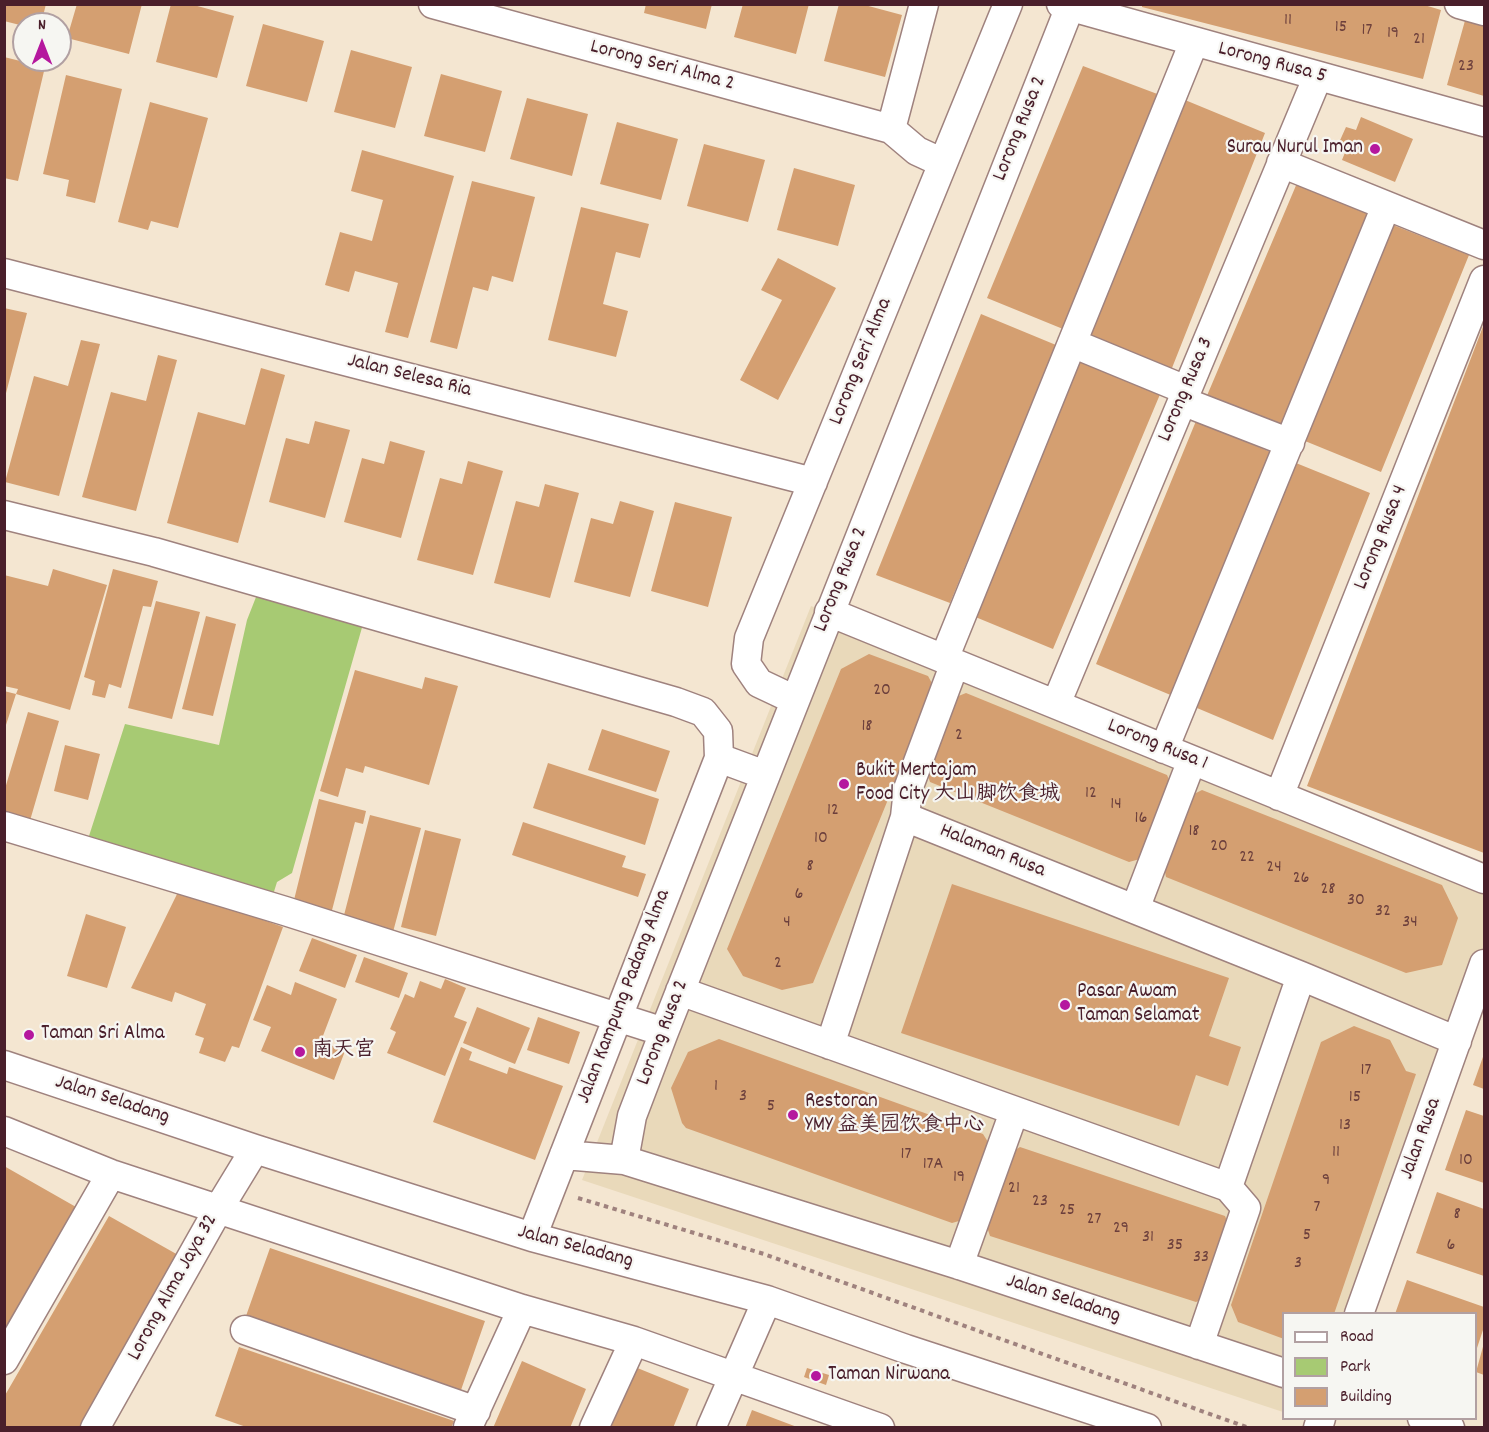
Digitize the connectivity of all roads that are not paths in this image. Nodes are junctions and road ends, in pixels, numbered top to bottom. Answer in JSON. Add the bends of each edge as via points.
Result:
{"nodes":[{"id":1,"x":433,"y":4,"type":"edge"},
{"id":2,"x":924,"y":4,"type":"edge"},
{"id":3,"x":1008,"y":4,"type":"edge"},
{"id":4,"x":1067,"y":5,"type":"edge"},
{"id":5,"x":1194,"y":42,"type":"junction"},
{"id":6,"x":1318,"y":76,"type":"junction"},
{"id":7,"x":1485,"y":122,"type":"edge"},
{"id":8,"x":891,"y":129,"type":"junction"},
{"id":9,"x":943,"y":163,"type":"junction"},
{"id":10,"x":1281,"y":163,"type":"junction"},
{"id":11,"x":1386,"y":206,"type":"junction"},
{"id":12,"x":1485,"y":245,"type":"edge"},
{"id":13,"x":4,"y":273,"type":"edge"},
{"id":14,"x":1485,"y":280,"type":"edge"},
{"id":15,"x":1072,"y":343,"type":"junction"},
{"id":16,"x":1184,"y":396,"type":"junction"},
{"id":17,"x":1290,"y":443,"type":"junction"},
{"id":18,"x":813,"y":482,"type":"junction"},
{"id":19,"x":4,"y":515,"type":"edge"},
{"id":20,"x":829,"y":612,"type":"junction"},
{"id":21,"x":949,"y":661,"type":"junction"},
{"id":22,"x":795,"y":700,"type":"junction"},
{"id":23,"x":1056,"y":704,"type":"junction"},
{"id":24,"x":1164,"y":748,"type":"junction"},
{"id":25,"x":719,"y":758,"type":"junction"},
{"id":26,"x":1192,"y":760,"type":"junction"},
{"id":27,"x":765,"y":775,"type":"junction"},
{"id":28,"x":1279,"y":796,"type":"junction"},
{"id":29,"x":904,"y":818,"type":"junction"},
{"id":30,"x":4,"y":826,"type":"edge"},
{"id":31,"x":1485,"y":879,"type":"edge"},
{"id":32,"x":1135,"y":909,"type":"junction"},
{"id":33,"x":1485,"y":964,"type":"edge"},
{"id":34,"x":1301,"y":976,"type":"junction"},
{"id":35,"x":680,"y":991,"type":"junction"},
{"id":36,"x":617,"y":1017,"type":"junction"},
{"id":37,"x":664,"y":1032,"type":"junction"},
{"id":38,"x":1457,"y":1041,"type":"junction"},
{"id":39,"x":830,"y":1045,"type":"junction"},
{"id":40,"x":4,"y":1065,"type":"edge"},
{"id":41,"x":1014,"y":1112,"type":"junction"},
{"id":42,"x":4,"y":1131,"type":"edge"},
{"id":43,"x":255,"y":1149,"type":"junction"},
{"id":44,"x":564,"y":1155,"type":"junction"},
{"id":45,"x":624,"y":1160,"type":"junction"},
{"id":46,"x":111,"y":1174,"type":"junction"},
{"id":47,"x":1228,"y":1187,"type":"junction"},
{"id":48,"x":219,"y":1208,"type":"junction"},
{"id":49,"x":532,"y":1238,"type":"junction"},
{"id":50,"x":959,"y":1265,"type":"junction"},
{"id":51,"x":767,"y":1300,"type":"junction"},
{"id":52,"x":522,"y":1309,"type":"junction"},
{"id":53,"x":1360,"y":1312,"type":"edge"},
{"id":54,"x":246,"y":1330,"type":"dead end"},
{"id":55,"x":634,"y":1341,"type":"junction"},
{"id":56,"x":1199,"y":1345,"type":"junction"},
{"id":57,"x":4,"y":1360,"type":"edge"},
{"id":58,"x":1282,"y":1372,"type":"edge"},
{"id":59,"x":733,"y":1377,"type":"junction"},
{"id":60,"x":472,"y":1419,"type":"edge"},
{"id":61,"x":1425,"y":1420,"type":"edge"},
{"id":62,"x":95,"y":1428,"type":"edge"},
{"id":63,"x":594,"y":1428,"type":"edge"},
{"id":64,"x":711,"y":1428,"type":"edge"},
{"id":65,"x":880,"y":1428,"type":"edge"},
{"id":66,"x":1147,"y":1428,"type":"edge"},
{"id":67,"x":1450,"y":1428,"type":"edge"}],
"edges":[{"from":1,"to":8,"type":"street","name":"Lorong Seri Alma 2"},
{"from":2,"to":8,"type":"street"},
{"from":3,"to":9,"type":"street","name":"Lorong Seri Alma"},
{"from":4,"to":5,"type":"street","name":"Lorong Rusa 5"},
{"from":4,"to":20,"type":"street","name":"Lorong Rusa 2"},
{"from":5,"to":6,"type":"street","name":"Lorong Rusa 5"},
{"from":5,"to":15,"type":"street"},
{"from":6,"to":7,"type":"street","name":"Lorong Rusa 5"},
{"from":6,"to":10,"type":"street","name":"Lorong Rusa 3"},
{"from":8,"to":9,"type":"street","via":[[917,151]]},
{"from":9,"to":18,"type":"street","name":"Lorong Seri Alma"},
{"from":10,"to":11,"type":"street"},
{"from":10,"to":16,"type":"street","name":"Lorong Rusa 3"},
{"from":11,"to":12,"type":"street"},
{"from":11,"to":17,"type":"street"},
{"from":13,"to":18,"type":"street","name":"Jalan Selesa Ria"},
{"from":14,"to":28,"type":"street","name":"Lorong Rusa 4"},
{"from":15,"to":16,"type":"street"},
{"from":15,"to":21,"type":"street"},
{"from":16,"to":17,"type":"street"},
{"from":16,"to":23,"type":"street","name":"Lorong Rusa 3"},
{"from":17,"to":24,"type":"street"},
{"from":18,"to":22,"type":"street","name":"Lorong Seri Alma","via":[[749,638],[746,664],[759,684]]},
{"from":19,"to":25,"type":"street","via":[[154,552],[703,711],[718,730]]},
{"from":20,"to":21,"type":"street","name":"Lorong Rusa 1"},
{"from":20,"to":22,"type":"street","name":"Lorong Rusa 2"},
{"from":21,"to":23,"type":"street","name":"Lorong Rusa 1"},
{"from":21,"to":29,"type":"street","via":[[908,789]]},
{"from":22,"to":27,"type":"street","name":"Lorong Rusa 2"},
{"from":23,"to":24,"type":"street","name":"Lorong Rusa 1"},
{"from":24,"to":26,"type":"street","name":"Lorong Rusa 1"},
{"from":25,"to":27,"type":"street"},
{"from":25,"to":36,"type":"street","name":"Jalan Kampung Padang Alma"},
{"from":26,"to":28,"type":"street","name":"Lorong Rusa 1"},
{"from":26,"to":32,"type":"street"},
{"from":27,"to":35,"type":"street","name":"Lorong Rusa 2"},
{"from":28,"to":31,"type":"street","name":"Lorong Rusa 1"},
{"from":29,"to":32,"type":"street","name":"Halaman Rusa"},
{"from":29,"to":39,"type":"street"},
{"from":30,"to":36,"type":"street"},
{"from":32,"to":34,"type":"street","name":"Halaman Rusa"},
{"from":33,"to":38,"type":"street","name":"Jalan Rusa"},
{"from":34,"to":38,"type":"street","name":"Halaman Rusa"},
{"from":34,"to":47,"type":"street"},
{"from":35,"to":37,"type":"street","name":"Lorong Rusa 2"},
{"from":35,"to":39,"type":"street"},
{"from":36,"to":37,"type":"street"},
{"from":36,"to":44,"type":"street","name":"Jalan Kampung Padang Alma"},
{"from":37,"to":45,"type":"street","name":"Lorong Rusa 2","via":[[632,1116]]},
{"from":38,"to":53,"type":"street","name":"Jalan Rusa"},
{"from":39,"to":41,"type":"street"},
{"from":40,"to":43,"type":"street","name":"Jalan Seladang"},
{"from":41,"to":47,"type":"street"},
{"from":41,"to":50,"type":"street"},
{"from":42,"to":46,"type":"street"},
{"from":43,"to":48,"type":"street","name":"Lorong Alma Jaya 32"},
{"from":43,"to":49,"type":"street","name":"Jalan Seladang"},
{"from":44,"to":45,"type":"street","name":"Jalan Seladang"},
{"from":44,"to":49,"type":"street","name":"Jalan Kampung Padang Alma"},
{"from":45,"to":50,"type":"street","name":"Jalan Seladang"},
{"from":46,"to":48,"type":"street"},
{"from":46,"to":57,"type":"street"},
{"from":47,"to":56,"type":"street","via":[[1245,1208]]},
{"from":48,"to":52,"type":"street"},
{"from":48,"to":62,"type":"street","name":"Lorong Alma Jaya 32"},
{"from":49,"to":51,"type":"street","name":"Jalan Seladang"},
{"from":50,"to":56,"type":"street","name":"Jalan Seladang"},
{"from":51,"to":59,"type":"street"},
{"from":51,"to":66,"type":"street","name":"Jalan Seladang"},
{"from":52,"to":55,"type":"street"},
{"from":52,"to":60,"type":"street"},
{"from":54,"to":60,"type":"street"},
{"from":55,"to":59,"type":"street"},
{"from":55,"to":63,"type":"street"},
{"from":56,"to":58,"type":"street","name":"Jalan Seladang"},
{"from":59,"to":64,"type":"street"},
{"from":59,"to":65,"type":"street"},
{"from":61,"to":67,"type":"street"}]}
